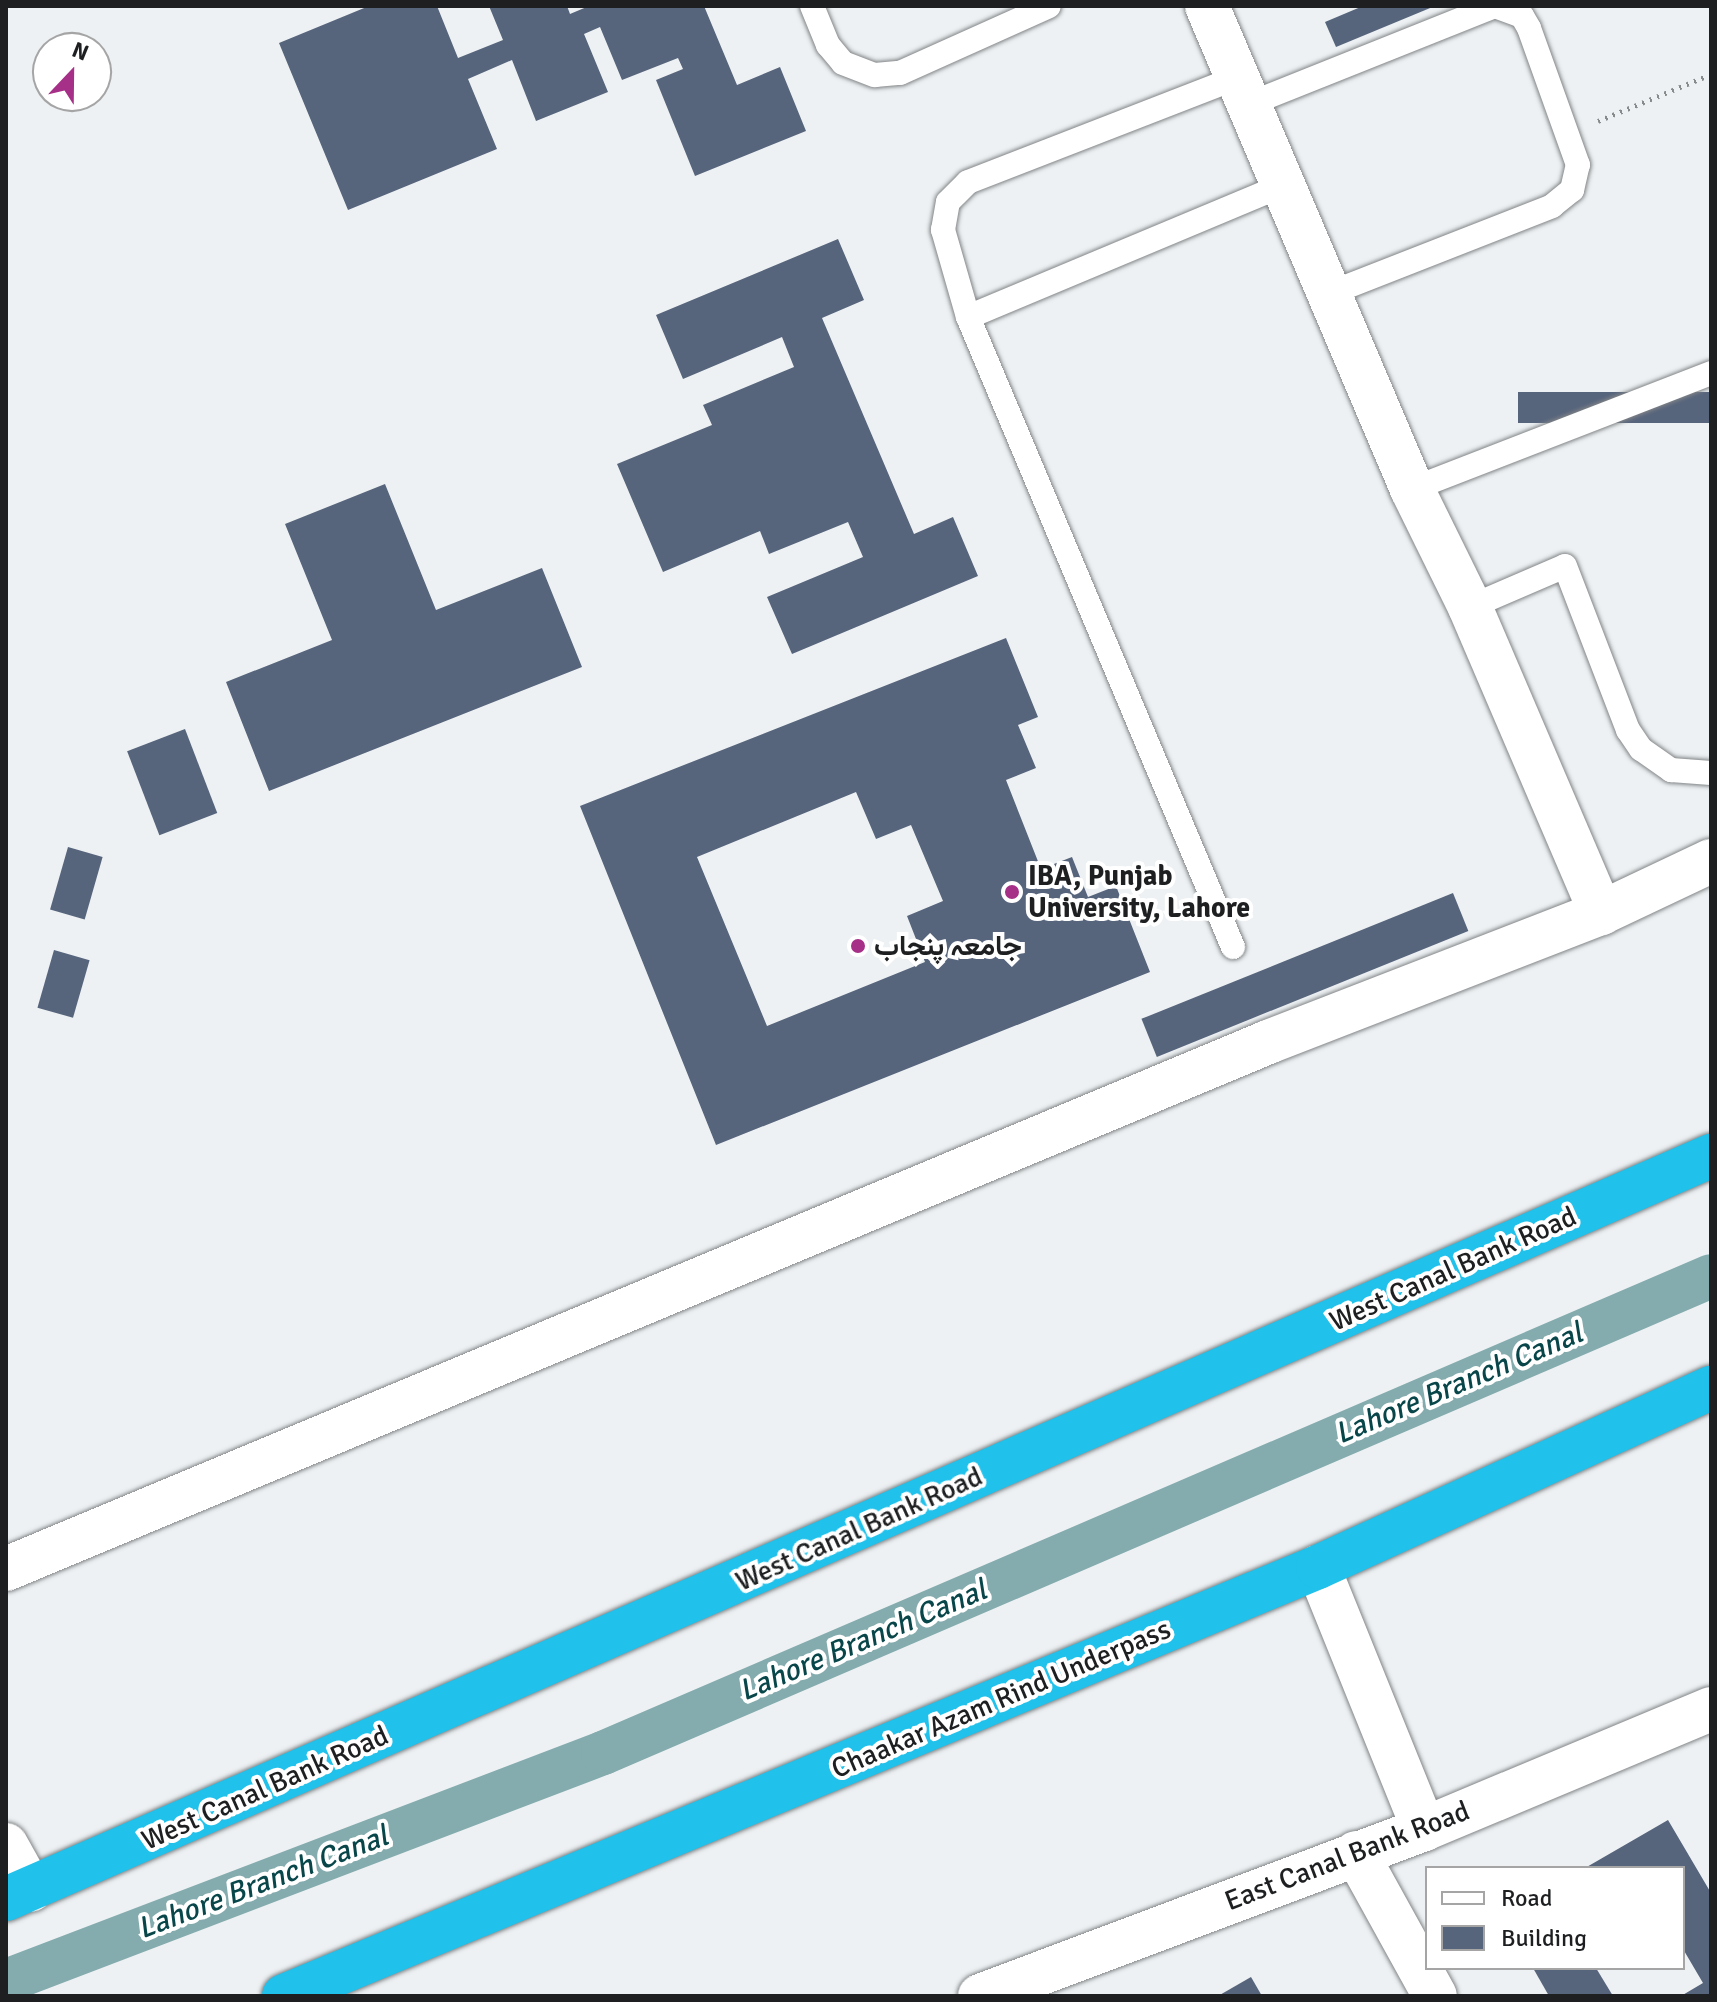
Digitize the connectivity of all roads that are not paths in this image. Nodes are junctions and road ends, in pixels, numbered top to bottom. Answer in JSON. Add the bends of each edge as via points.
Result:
{"nodes":[{"id":1,"x":812,"y":6,"type":"edge"},
{"id":2,"x":1049,"y":6,"type":"edge"},
{"id":3,"x":1207,"y":6,"type":"edge"},
{"id":4,"x":1494,"y":6,"type":"edge"},
{"id":5,"x":1243,"y":91,"type":"junction"},
{"id":6,"x":1281,"y":186,"type":"junction"},
{"id":7,"x":1328,"y":294,"type":"junction"},
{"id":8,"x":968,"y":317,"type":"junction"},
{"id":9,"x":1711,"y":373,"type":"edge"},
{"id":10,"x":1412,"y":489,"type":"junction"},
{"id":11,"x":1470,"y":607,"type":"junction"},
{"id":12,"x":1711,"y":773,"type":"edge"},
{"id":13,"x":1711,"y":861,"type":"edge"},
{"id":14,"x":1601,"y":913,"type":"junction"},
{"id":15,"x":1233,"y":947,"type":"dead end"},
{"id":16,"x":1711,"y":1156,"type":"edge"},
{"id":17,"x":1711,"y":1388,"type":"edge"},
{"id":18,"x":1318,"y":1567,"type":"junction"},
{"id":19,"x":6,"y":1569,"type":"edge"},
{"id":20,"x":1711,"y":1709,"type":"edge"},
{"id":21,"x":1424,"y":1829,"type":"junction"},
{"id":22,"x":6,"y":1845,"type":"edge"},
{"id":23,"x":1356,"y":1853,"type":"junction"},
{"id":24,"x":18,"y":1895,"type":"edge"},
{"id":25,"x":284,"y":1996,"type":"edge"},
{"id":26,"x":980,"y":1996,"type":"edge"},
{"id":27,"x":1435,"y":1996,"type":"edge"}],
"edges":[{"from":1,"to":2,"type":"lane","via":[[828,45],[843,63],[875,75],[900,73]]},
{"from":3,"to":5,"type":"street"},
{"from":4,"to":5,"type":"lane"},
{"from":4,"to":7,"type":"lane","via":[[1522,16],[1529,28],[1578,165],[1565,199]]},
{"from":5,"to":6,"type":"street"},
{"from":5,"to":8,"type":"lane","via":[[968,182],[955,192],[943,214],[943,230]]},
{"from":6,"to":7,"type":"street"},
{"from":6,"to":8,"type":"lane"},
{"from":7,"to":10,"type":"street"},
{"from":8,"to":15,"type":"lane"},
{"from":9,"to":10,"type":"lane"},
{"from":10,"to":11,"type":"street"},
{"from":11,"to":12,"type":"lane","via":[[1565,566],[1628,730],[1641,749],[1671,770]]},
{"from":11,"to":14,"type":"street"},
{"from":13,"to":14,"type":"street"},
{"from":14,"to":19,"type":"street","via":[[1268,1042]]},
{"from":16,"to":24,"type":"highway","name":"West Canal Bank Road"},
{"from":17,"to":18,"type":"highway","name":"Chaakar Azam Rind Underpass"},
{"from":18,"to":21,"type":"street"},
{"from":18,"to":25,"type":"highway","name":"Chaakar Azam Rind Underpass"},
{"from":20,"to":21,"type":"street","name":"East Canal Bank Road"},
{"from":21,"to":23,"type":"street","name":"East Canal Bank Road"},
{"from":22,"to":24,"type":"street"},
{"from":23,"to":26,"type":"street","name":"East Canal Bank Road"},
{"from":23,"to":27,"type":"street"}]}
